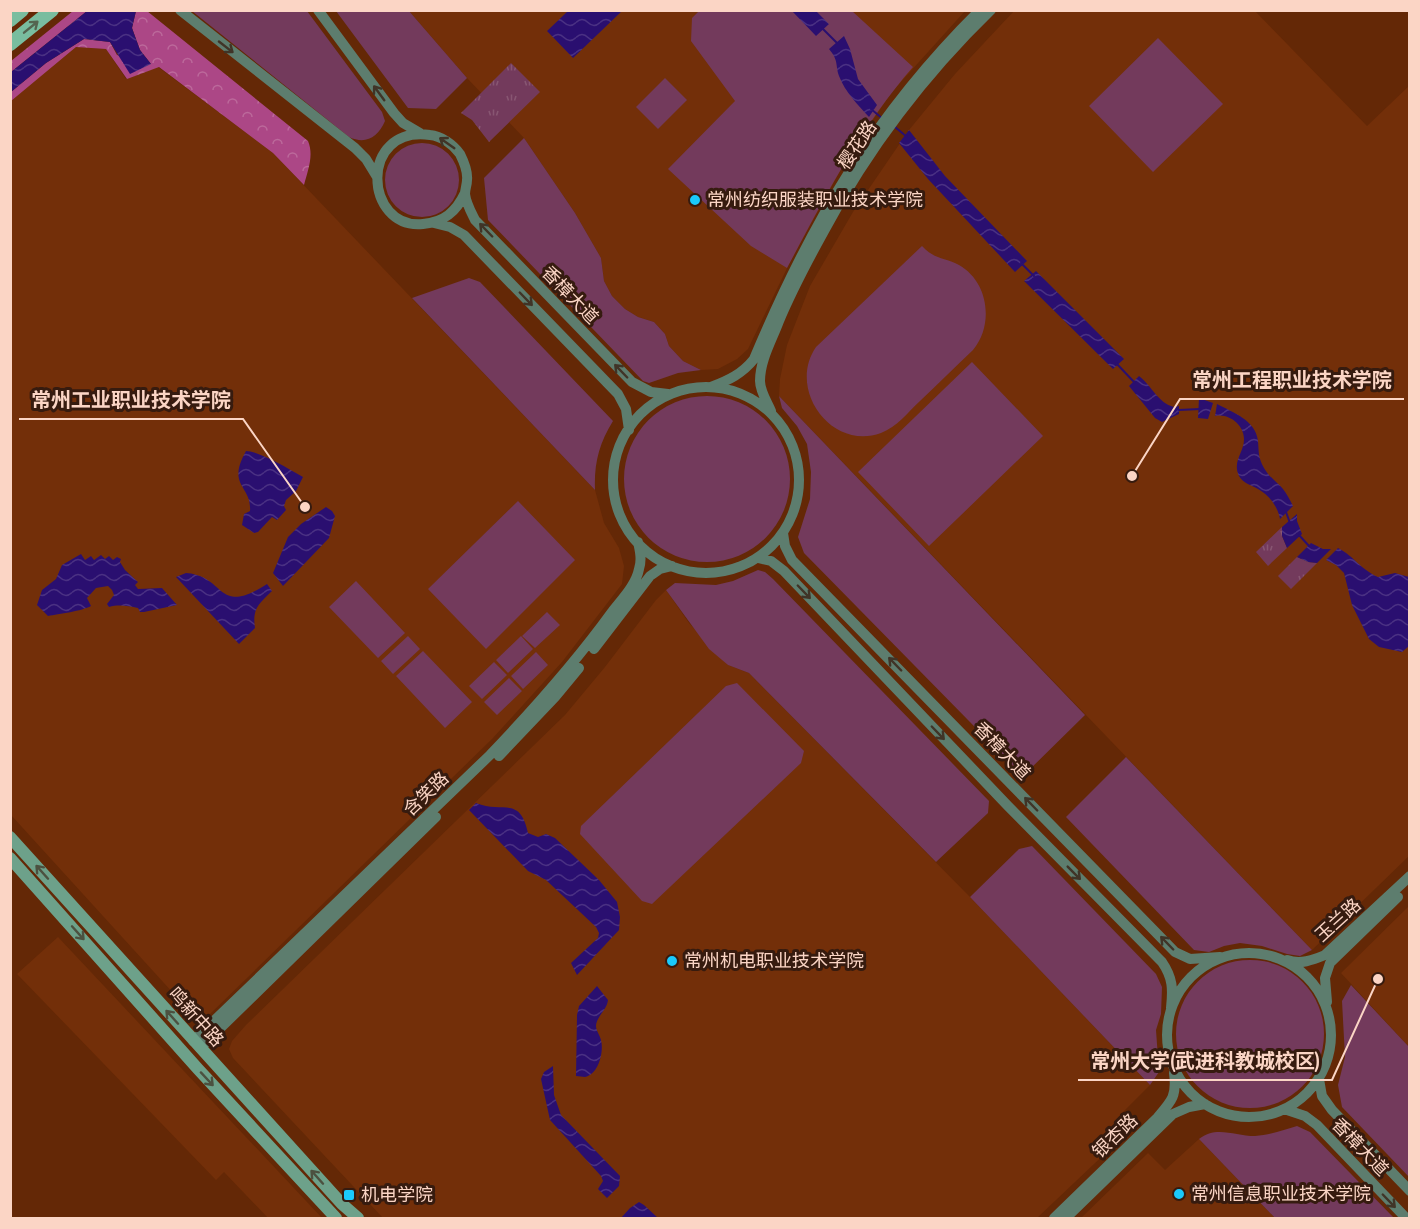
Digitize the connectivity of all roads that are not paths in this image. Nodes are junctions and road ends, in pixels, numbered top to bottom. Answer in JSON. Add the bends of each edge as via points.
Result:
{"nodes":[{"id":1,"x":22,"y":10,"type":"edge"},
{"id":2,"x":52,"y":10,"type":"edge"},
{"id":3,"x":180,"y":10,"type":"edge"},
{"id":4,"x":318,"y":10,"type":"edge"},
{"id":5,"x":980,"y":10,"type":"edge"},
{"id":6,"x":991,"y":10,"type":"edge"},
{"id":7,"x":10,"y":20,"type":"edge"},
{"id":8,"x":10,"y":44,"type":"edge"},
{"id":9,"x":892,"y":115,"type":"junction"},
{"id":10,"x":881,"y":130,"type":"junction"},
{"id":11,"x":420,"y":133,"type":"junction"},
{"id":12,"x":377,"y":177,"type":"junction"},
{"id":13,"x":465,"y":193,"type":"junction"},
{"id":14,"x":434,"y":223,"type":"junction"},
{"id":15,"x":709,"y":388,"type":"junction"},
{"id":16,"x":672,"y":394,"type":"junction"},
{"id":17,"x":776,"y":420,"type":"junction"},
{"id":18,"x":628,"y":430,"type":"junction"},
{"id":19,"x":783,"y":533,"type":"junction"},
{"id":20,"x":638,"y":542,"type":"junction"},
{"id":21,"x":758,"y":558,"type":"junction"},
{"id":22,"x":672,"y":566,"type":"junction"},
{"id":23,"x":10,"y":837,"type":"edge"},
{"id":24,"x":10,"y":858,"type":"edge"},
{"id":25,"x":1410,"y":876,"type":"edge"},
{"id":26,"x":1410,"y":886,"type":"edge"},
{"id":27,"x":1220,"y":957,"type":"junction"},
{"id":28,"x":1277,"y":957,"type":"junction"},
{"id":29,"x":1171,"y":1008,"type":"junction"},
{"id":30,"x":1328,"y":1011,"type":"junction"},
{"id":31,"x":197,"y":1044,"type":"junction"},
{"id":32,"x":1173,"y":1067,"type":"junction"},
{"id":33,"x":1319,"y":1079,"type":"junction"},
{"id":34,"x":1205,"y":1104,"type":"junction"},
{"id":35,"x":1284,"y":1109,"type":"junction"},
{"id":36,"x":1410,"y":1191,"type":"edge"},
{"id":37,"x":336,"y":1218,"type":"edge"},
{"id":38,"x":358,"y":1218,"type":"edge"},
{"id":39,"x":1053,"y":1218,"type":"edge"},
{"id":40,"x":1066,"y":1218,"type":"edge"},
{"id":41,"x":1406,"y":1218,"type":"edge"}],
"edges":[{"from":1,"to":7,"type":"main road"},
{"from":8,"to":2,"type":"main road","one_way":true},
{"from":3,"to":12,"type":"street","one_way":true,"via":[[355,148]]},
{"from":11,"to":4,"type":"street","one_way":true,"via":[[394,113]]},
{"from":5,"to":9,"type":"street","name":"樱花路","via":[[933,59]]},
{"from":6,"to":9,"type":"street","name":"樱花路"},
{"from":9,"to":10,"type":"street","name":"樱花路"},
{"from":10,"to":15,"type":"street","name":"樱花路","via":[[830,201],[754,359],[735,377]]},
{"from":10,"to":17,"type":"street","name":"樱花路","via":[[807,261],[761,367],[760,384]]},
{"from":11,"to":12,"type":"street","via":[[393,143],[383,154]]},
{"from":13,"to":11,"type":"street","one_way":true,"via":[[465,165],[458,152],[435,135]]},
{"from":12,"to":14,"type":"street","via":[[381,199],[390,212],[403,221]]},
{"from":13,"to":14,"type":"street","via":[[448,216]]},
{"from":16,"to":13,"type":"street","name":"香樟大道","one_way":true,"via":[[651,392],[632,382],[475,220]]},
{"from":14,"to":18,"type":"street","name":"香樟大道","one_way":true,"via":[[464,235],[618,394],[626,409]]},
{"from":15,"to":16,"type":"street"},
{"from":15,"to":17,"type":"street","via":[[741,394],[757,402]]},
{"from":16,"to":18,"type":"street","via":[[646,409]]},
{"from":17,"to":19,"type":"street","via":[[795,452],[799,478],[793,513]]},
{"from":18,"to":20,"type":"street","via":[[615,464],[615,497],[620,514]]},
{"from":19,"to":21,"type":"street"},
{"from":27,"to":19,"type":"street","name":"香樟大道","one_way":true,"via":[[1190,960],[1175,951],[792,560]]},
{"from":20,"to":22,"type":"street"},
{"from":20,"to":31,"type":"street","name":"含笑路","via":[[639,570],[632,586],[581,655],[535,708]]},
{"from":21,"to":22,"type":"street","via":[[737,568],[710,573]]},
{"from":21,"to":29,"type":"street","name":"香樟大道","one_way":true,"via":[[771,561],[784,571],[1162,962],[1174,987]]},
{"from":22,"to":31,"type":"street","name":"含笑路","via":[[650,576],[555,697],[514,741]]},
{"from":31,"to":23,"type":"main road","name":"鸣新中路","one_way":true},
{"from":24,"to":37,"type":"main road","name":"鸣新中路","one_way":true},
{"from":25,"to":28,"type":"street","name":"玉兰路","via":[[1325,955],[1294,963]]},
{"from":26,"to":30,"type":"street","name":"玉兰路","via":[[1330,963],[1325,978]]},
{"from":27,"to":28,"type":"street","via":[[1258,953]]},
{"from":27,"to":29,"type":"street","via":[[1190,976]]},
{"from":28,"to":30,"type":"street","via":[[1307,976]]},
{"from":29,"to":32,"type":"street","via":[[1167,1047]]},
{"from":30,"to":33,"type":"street","via":[[1330,1051]]},
{"from":38,"to":31,"type":"main road","name":"鸣新中路","one_way":true},
{"from":32,"to":34,"type":"street","via":[[1186,1088]]},
{"from":32,"to":39,"type":"street","name":"银杏路","via":[[1176,1088],[1169,1104]]},
{"from":33,"to":35,"type":"street","via":[[1302,1098]]},
{"from":33,"to":36,"type":"street","name":"香樟大道","via":[[1322,1096],[1332,1110]]},
{"from":34,"to":35,"type":"street","via":[[1225,1114],[1248,1117]]},
{"from":34,"to":40,"type":"street","name":"银杏路","via":[[1173,1114]]},
{"from":35,"to":41,"type":"street","name":"香樟大道","one_way":true,"via":[[1317,1125]]}]}
